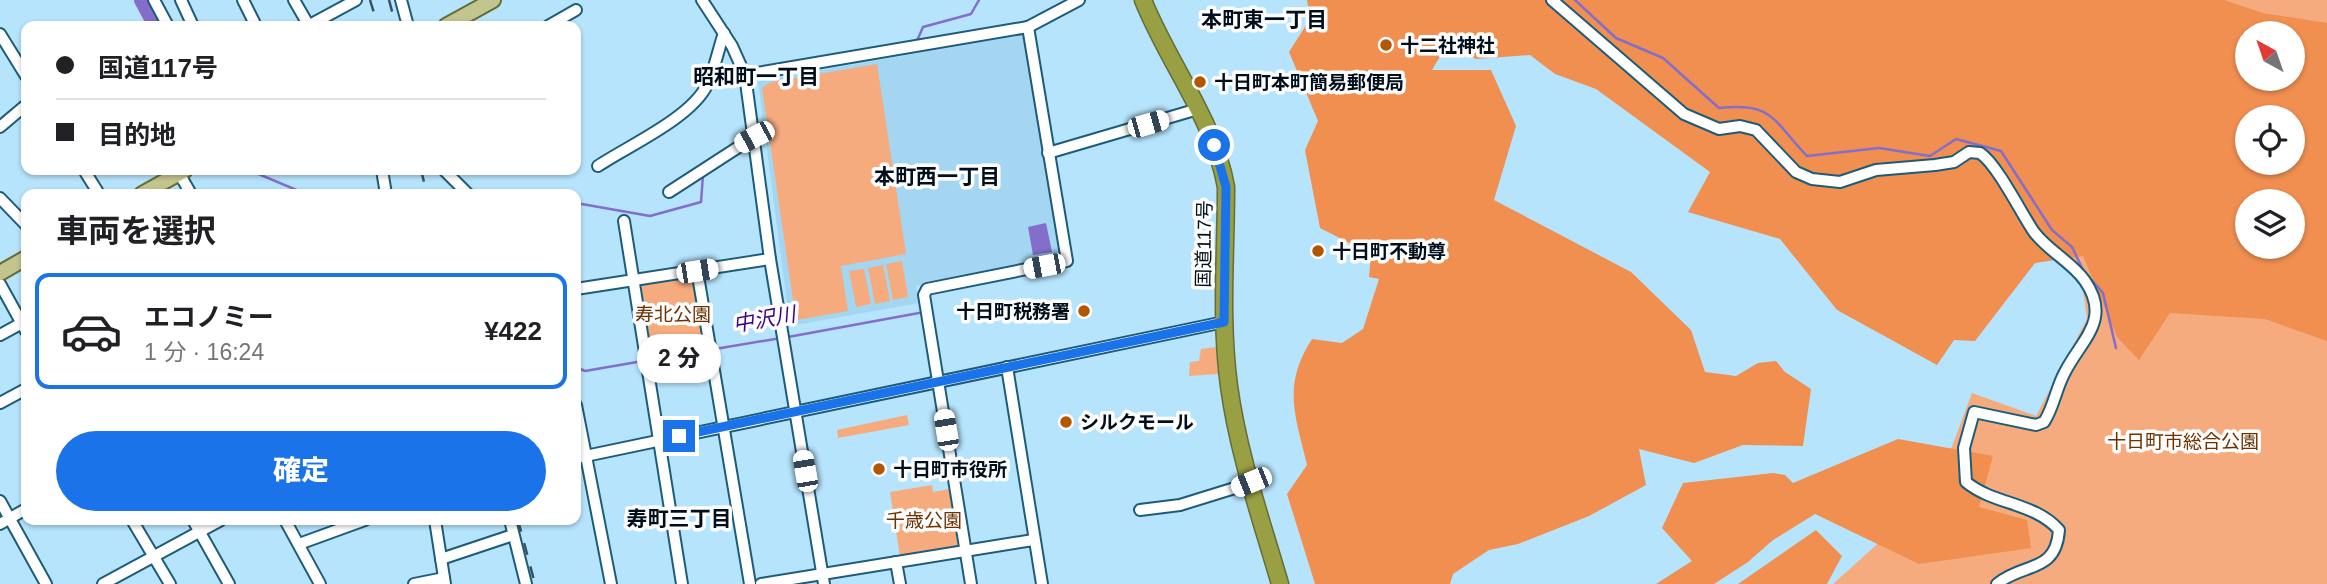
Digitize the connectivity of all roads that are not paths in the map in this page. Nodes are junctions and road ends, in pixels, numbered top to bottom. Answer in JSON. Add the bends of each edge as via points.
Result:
{"nodes":[{"id":1,"x":154,"y":0,"type":"edge"},
{"id":2,"x":181,"y":0,"type":"edge"},
{"id":3,"x":243,"y":0,"type":"edge"},
{"id":4,"x":294,"y":0,"type":"edge"},
{"id":5,"x":356,"y":0,"type":"edge"},
{"id":6,"x":401,"y":0,"type":"edge"},
{"id":7,"x":493,"y":0,"type":"edge"},
{"id":8,"x":702,"y":0,"type":"edge"},
{"id":9,"x":1079,"y":0,"type":"edge"},
{"id":10,"x":1143,"y":0,"type":"edge"},
{"id":11,"x":1552,"y":0,"type":"edge"},
{"id":12,"x":576,"y":10,"type":"dead end"},
{"id":13,"x":165,"y":21,"type":"edge"},
{"id":14,"x":191,"y":21,"type":"edge"},
{"id":15,"x":254,"y":21,"type":"edge"},
{"id":16,"x":306,"y":21,"type":"edge"},
{"id":17,"x":318,"y":21,"type":"edge"},
{"id":18,"x":407,"y":21,"type":"edge"},
{"id":19,"x":455,"y":21,"type":"edge"},
{"id":20,"x":557,"y":21,"type":"edge"},
{"id":21,"x":1028,"y":27,"type":"junction"},
{"id":22,"x":724,"y":33,"type":"junction"},
{"id":23,"x":0,"y":34,"type":"edge"},
{"id":24,"x":21,"y":68,"type":"edge"},
{"id":25,"x":745,"y":75,"type":"junction"},
{"id":26,"x":21,"y":109,"type":"edge"},
{"id":27,"x":1198,"y":109,"type":"junction"},
{"id":28,"x":0,"y":127,"type":"edge"},
{"id":29,"x":754,"y":137,"type":"junction"},
{"id":30,"x":1048,"y":153,"type":"junction"},
{"id":31,"x":598,"y":166,"type":"dead end"},
{"id":32,"x":177,"y":175,"type":"edge"},
{"id":33,"x":449,"y":175,"type":"edge"},
{"id":34,"x":151,"y":189,"type":"edge"},
{"id":35,"x":463,"y":189,"type":"edge"},
{"id":36,"x":669,"y":192,"type":"dead end"},
{"id":37,"x":0,"y":198,"type":"edge"},
{"id":38,"x":21,"y":220,"type":"edge"},
{"id":39,"x":624,"y":221,"type":"dead end"},
{"id":40,"x":770,"y":259,"type":"junction"},
{"id":41,"x":21,"y":261,"type":"edge"},
{"id":42,"x":697,"y":271,"type":"junction"},
{"id":43,"x":0,"y":273,"type":"edge"},
{"id":44,"x":632,"y":281,"type":"junction"},
{"id":45,"x":0,"y":284,"type":"edge"},
{"id":46,"x":581,"y":288,"type":"edge"},
{"id":47,"x":21,"y":322,"type":"edge"},
{"id":48,"x":1224,"y":322,"type":"junction"},
{"id":49,"x":21,"y":328,"type":"edge"},
{"id":50,"x":0,"y":335,"type":"edge"},
{"id":51,"x":1007,"y":367,"type":"junction"},
{"id":52,"x":938,"y":382,"type":"junction"},
{"id":53,"x":21,"y":392,"type":"edge"},
{"id":54,"x":0,"y":404,"type":"edge"},
{"id":55,"x":795,"y":411,"type":"junction"},
{"id":56,"x":581,"y":426,"type":"edge"},
{"id":57,"x":723,"y":427,"type":"junction"},
{"id":58,"x":657,"y":440,"type":"junction"},
{"id":59,"x":588,"y":456,"type":"junction"},
{"id":60,"x":581,"y":457,"type":"edge"},
{"id":61,"x":1251,"y":482,"type":"junction"},
{"id":62,"x":0,"y":501,"type":"edge"},
{"id":63,"x":1140,"y":510,"type":"dead end"},
{"id":64,"x":21,"y":512,"type":"edge"},
{"id":65,"x":5,"y":521,"type":"edge"},
{"id":66,"x":135,"y":525,"type":"edge"},
{"id":67,"x":196,"y":525,"type":"edge"},
{"id":68,"x":211,"y":525,"type":"edge"},
{"id":69,"x":288,"y":525,"type":"edge"},
{"id":70,"x":351,"y":525,"type":"edge"},
{"id":71,"x":436,"y":525,"type":"edge"},
{"id":72,"x":511,"y":525,"type":"edge"},
{"id":73,"x":200,"y":531,"type":"junction"},
{"id":74,"x":513,"y":535,"type":"junction"},
{"id":75,"x":1033,"y":540,"type":"junction"},
{"id":76,"x":299,"y":544,"type":"junction"},
{"id":77,"x":966,"y":551,"type":"junction"},
{"id":78,"x":153,"y":557,"type":"junction"},
{"id":79,"x":441,"y":559,"type":"junction"},
{"id":80,"x":896,"y":562,"type":"junction"},
{"id":81,"x":823,"y":579,"type":"edge"},
{"id":82,"x":444,"y":581,"type":"edge"},
{"id":83,"x":46,"y":584,"type":"edge"},
{"id":84,"x":103,"y":584,"type":"edge"},
{"id":85,"x":170,"y":584,"type":"edge"},
{"id":86,"x":229,"y":584,"type":"edge"},
{"id":87,"x":320,"y":584,"type":"edge"},
{"id":88,"x":414,"y":584,"type":"edge"},
{"id":89,"x":526,"y":584,"type":"edge"},
{"id":90,"x":611,"y":584,"type":"edge"},
{"id":91,"x":682,"y":584,"type":"edge"},
{"id":92,"x":750,"y":584,"type":"edge"},
{"id":93,"x":761,"y":584,"type":"edge"},
{"id":94,"x":900,"y":584,"type":"edge"},
{"id":95,"x":971,"y":584,"type":"edge"},
{"id":96,"x":1042,"y":584,"type":"edge"},
{"id":97,"x":1280,"y":584,"type":"edge"},
{"id":98,"x":1997,"y":584,"type":"edge"}],
"edges":[{"from":1,"to":13,"type":"street"},
{"from":2,"to":14,"type":"street"},
{"from":3,"to":15,"type":"street"},
{"from":4,"to":16,"type":"street"},
{"from":5,"to":17,"type":"street"},
{"from":6,"to":18,"type":"street"},
{"from":7,"to":19,"type":"main road"},
{"from":8,"to":22,"type":"street"},
{"from":9,"to":21,"type":"street"},
{"from":10,"to":27,"type":"highway","name":"国道117号"},
{"from":11,"to":98,"type":"street","via":[[1684,114],[1719,129],[1740,126],[1756,130],[1796,172],[1812,179],[1840,182],[1876,170],[1954,162],[1969,152],[1980,153],[1994,167],[2036,234],[2084,278],[2094,304],[2091,334],[2065,372],[2044,422],[2036,425],[1974,412],[1964,448],[1966,482],[1979,492],[2047,516],[2059,530],[2053,555]]},
{"from":12,"to":20,"type":"street"},
{"from":21,"to":25,"type":"street"},
{"from":21,"to":30,"type":"street"},
{"from":22,"to":25,"type":"street"},
{"from":22,"to":31,"type":"street","via":[[699,97]]},
{"from":23,"to":24,"type":"street"},
{"from":25,"to":29,"type":"street"},
{"from":26,"to":28,"type":"street"},
{"from":27,"to":30,"type":"street"},
{"from":27,"to":48,"type":"highway","name":"国道117号","via":[[1226,187]]},
{"from":29,"to":36,"type":"street"},
{"from":29,"to":40,"type":"street"},
{"from":30,"to":52,"type":"street","via":[[1067,261],[927,289],[924,295]]},
{"from":32,"to":34,"type":"main road"},
{"from":33,"to":35,"type":"street"},
{"from":37,"to":38,"type":"street"},
{"from":39,"to":44,"type":"street"},
{"from":40,"to":42,"type":"street"},
{"from":40,"to":55,"type":"street"},
{"from":41,"to":43,"type":"main road"},
{"from":42,"to":44,"type":"street"},
{"from":42,"to":57,"type":"street"},
{"from":44,"to":46,"type":"street"},
{"from":44,"to":58,"type":"street"},
{"from":45,"to":47,"type":"street"},
{"from":48,"to":51,"type":"street"},
{"from":48,"to":61,"type":"highway","name":"国道117号","via":[[1229,388]]},
{"from":49,"to":50,"type":"street"},
{"from":51,"to":52,"type":"street"},
{"from":51,"to":75,"type":"street"},
{"from":52,"to":55,"type":"street"},
{"from":52,"to":77,"type":"street"},
{"from":53,"to":54,"type":"street"},
{"from":55,"to":57,"type":"street"},
{"from":55,"to":81,"type":"street"},
{"from":56,"to":59,"type":"street"},
{"from":57,"to":58,"type":"street"},
{"from":57,"to":92,"type":"street"},
{"from":58,"to":59,"type":"street"},
{"from":58,"to":91,"type":"street"},
{"from":59,"to":60,"type":"street"},
{"from":59,"to":90,"type":"street"},
{"from":61,"to":63,"type":"street","via":[[1180,505]]},
{"from":61,"to":97,"type":"highway","name":"国道117号"},
{"from":62,"to":65,"type":"street"},
{"from":64,"to":65,"type":"street"},
{"from":65,"to":83,"type":"street"},
{"from":66,"to":78,"type":"street"},
{"from":67,"to":73,"type":"street"},
{"from":68,"to":73,"type":"street"},
{"from":69,"to":76,"type":"street"},
{"from":70,"to":76,"type":"street"},
{"from":71,"to":79,"type":"street"},
{"from":72,"to":74,"type":"street"},
{"from":73,"to":78,"type":"street"},
{"from":73,"to":86,"type":"street"},
{"from":74,"to":79,"type":"street"},
{"from":74,"to":89,"type":"street"},
{"from":75,"to":77,"type":"street"},
{"from":75,"to":96,"type":"street"},
{"from":76,"to":87,"type":"street"},
{"from":77,"to":80,"type":"street"},
{"from":77,"to":95,"type":"street"},
{"from":78,"to":84,"type":"street"},
{"from":78,"to":85,"type":"street"},
{"from":79,"to":82,"type":"street"},
{"from":80,"to":81,"type":"street"},
{"from":80,"to":94,"type":"street"},
{"from":81,"to":93,"type":"street"},
{"from":82,"to":88,"type":"street"}]}
